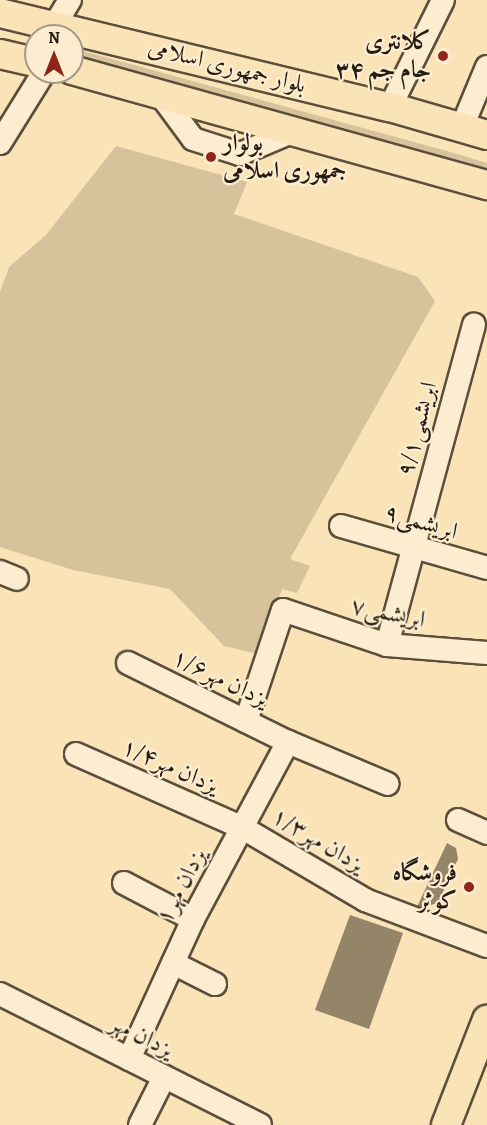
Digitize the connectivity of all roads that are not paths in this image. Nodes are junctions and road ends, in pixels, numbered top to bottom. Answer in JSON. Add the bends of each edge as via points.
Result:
{"nodes":[{"id":1,"x":443,"y":0,"type":"edge"},
{"id":2,"x":63,"y":12,"type":"edge"},
{"id":3,"x":0,"y":13,"type":"edge"},
{"id":4,"x":0,"y":54,"type":"edge"},
{"id":5,"x":24,"y":59,"type":"edge"},
{"id":6,"x":487,"y":67,"type":"edge"},
{"id":7,"x":84,"y":73,"type":"edge"},
{"id":8,"x":37,"y":84,"type":"edge"},
{"id":9,"x":390,"y":107,"type":"junction"},
{"id":10,"x":475,"y":131,"type":"edge"},
{"id":11,"x":0,"y":143,"type":"edge"},
{"id":12,"x":487,"y":185,"type":"edge"},
{"id":13,"x":474,"y":325,"type":"dead end"},
{"id":14,"x":341,"y":526,"type":"dead end"},
{"id":15,"x":415,"y":549,"type":"junction"},
{"id":16,"x":487,"y":568,"type":"edge"},
{"id":17,"x":387,"y":645,"type":"junction"},
{"id":18,"x":487,"y":653,"type":"edge"},
{"id":19,"x":128,"y":663,"type":"dead end"},
{"id":20,"x":246,"y":722,"type":"junction"},
{"id":21,"x":288,"y":742,"type":"junction"},
{"id":22,"x":76,"y":754,"type":"dead end"},
{"id":23,"x":388,"y":784,"type":"dead end"},
{"id":24,"x":458,"y":820,"type":"dead end"},
{"id":25,"x":243,"y":828,"type":"junction"},
{"id":26,"x":487,"y":833,"type":"edge"},
{"id":27,"x":124,"y":883,"type":"dead end"},
{"id":28,"x":193,"y":919,"type":"junction"},
{"id":29,"x":487,"y":946,"type":"edge"},
{"id":30,"x":173,"y":963,"type":"junction"},
{"id":31,"x":215,"y":984,"type":"dead end"},
{"id":32,"x":0,"y":994,"type":"edge"},
{"id":33,"x":487,"y":1020,"type":"edge"},
{"id":34,"x":129,"y":1059,"type":"junction"},
{"id":35,"x":164,"y":1077,"type":"junction"},
{"id":36,"x":140,"y":1125,"type":"edge"},
{"id":37,"x":260,"y":1125,"type":"edge"},
{"id":38,"x":446,"y":1125,"type":"edge"}],
"edges":[{"from":1,"to":9,"type":"street"},
{"from":2,"to":3,"type":"main road","name":"بلوار جمهوری اسلامی"},
{"from":2,"to":9,"type":"main road","name":"بلوار جمهوری اسلامی"},
{"from":4,"to":5,"type":"main road"},
{"from":6,"to":10,"type":"street"},
{"from":7,"to":12,"type":"main road","name":"بلوار جمهوری اسلامی"},
{"from":8,"to":11,"type":"street"},
{"from":9,"to":10,"type":"main road","name":"بلوار جمهوری اسلامی"},
{"from":13,"to":15,"type":"street","name":"۹/۱ابریشمی"},
{"from":14,"to":15,"type":"street","name":"ابریشمی۹"},
{"from":15,"to":16,"type":"street","name":"ابریشمی۹"},
{"from":15,"to":17,"type":"street","name":"۹/۱ابریشمی"},
{"from":17,"to":18,"type":"street","name":"ابریشمی۷"},
{"from":17,"to":20,"type":"street","name":"ابریشمی۷","via":[[283,610]]},
{"from":19,"to":20,"type":"street","name":"۱/۶یزدان مهر"},
{"from":20,"to":21,"type":"street","name":"۱/۶یزدان مهر"},
{"from":21,"to":23,"type":"street","name":"۱/۶یزدان مهر"},
{"from":21,"to":25,"type":"street","name":"یزدان مهر۱"},
{"from":22,"to":25,"type":"street","name":"۱/۴یزدان مهر"},
{"from":24,"to":26,"type":"street"},
{"from":25,"to":28,"type":"street","name":"یزدان مهر۱"},
{"from":25,"to":29,"type":"street","name":"۱/۳یزدان مهر","via":[[365,900]]},
{"from":27,"to":28,"type":"street"},
{"from":28,"to":30,"type":"street","name":"یزدان مهر۱"},
{"from":30,"to":31,"type":"street"},
{"from":30,"to":34,"type":"street","name":"یزدان مهر۱"},
{"from":32,"to":34,"type":"street","name":"یزدان مهر"},
{"from":33,"to":38,"type":"main road"},
{"from":34,"to":35,"type":"street","name":"یزدان مهر"},
{"from":35,"to":36,"type":"street"},
{"from":35,"to":37,"type":"street","name":"یزدان مهر"}]}
